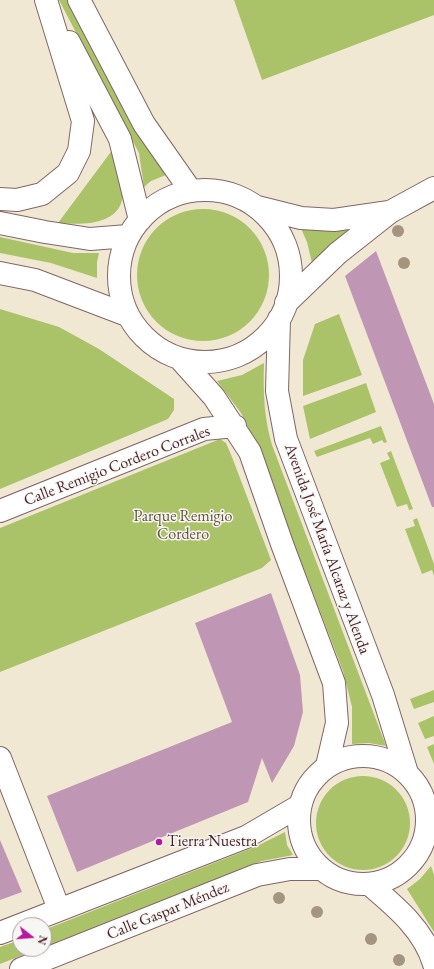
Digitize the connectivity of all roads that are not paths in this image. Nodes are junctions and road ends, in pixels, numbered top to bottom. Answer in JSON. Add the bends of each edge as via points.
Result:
{"nodes":[{"id":1,"x":47,"y":0,"type":"edge"},
{"id":2,"x":79,"y":0,"type":"edge"},
{"id":3,"x":434,"y":188,"type":"edge"},
{"id":4,"x":191,"y":191,"type":"junction"},
{"id":5,"x":0,"y":199,"type":"edge"},
{"id":6,"x":257,"y":207,"type":"junction"},
{"id":7,"x":390,"y":212,"type":"junction"},
{"id":8,"x":0,"y":223,"type":"edge"},
{"id":9,"x":134,"y":228,"type":"junction"},
{"id":10,"x":0,"y":273,"type":"edge"},
{"id":11,"x":283,"y":311,"type":"junction"},
{"id":12,"x":128,"y":315,"type":"junction"},
{"id":13,"x":180,"y":359,"type":"junction"},
{"id":14,"x":235,"y":426,"type":"junction"},
{"id":15,"x":0,"y":511,"type":"edge"},
{"id":16,"x":0,"y":758,"type":"edge"},
{"id":17,"x":327,"y":766,"type":"junction"},
{"id":18,"x":407,"y":773,"type":"junction"},
{"id":19,"x":429,"y":798,"type":"edge"},
{"id":20,"x":299,"y":806,"type":"junction"},
{"id":21,"x":429,"y":848,"type":"edge"},
{"id":22,"x":319,"y":869,"type":"junction"},
{"id":23,"x":370,"y":885,"type":"junction"},
{"id":24,"x":59,"y":909,"type":"junction"},
{"id":25,"x":0,"y":933,"type":"edge"},
{"id":26,"x":434,"y":964,"type":"edge"},
{"id":27,"x":21,"y":969,"type":"edge"}],
"edges":[{"from":1,"to":5,"type":"street","via":[[83,121],[79,151],[68,173],[42,194],[18,200]]},
{"from":1,"to":9,"type":"street","via":[[120,139]]},
{"from":2,"to":4,"type":"street","via":[[144,124]]},
{"from":3,"to":7,"type":"street"},
{"from":4,"to":6,"type":"street","via":[[214,190],[237,196]]},
{"from":4,"to":9,"type":"street","via":[[172,196],[160,203]]},
{"from":6,"to":7,"type":"street","via":[[301,218],[334,220]]},
{"from":6,"to":11,"type":"street","name":"Avenida José María Alcaraz y Alenda","via":[[277,229],[289,256],[290,285]]},
{"from":7,"to":11,"type":"street","via":[[338,253]]},
{"from":8,"to":9,"type":"street","via":[[90,239]]},
{"from":9,"to":12,"type":"street","via":[[120,262],[119,289]]},
{"from":10,"to":12,"type":"street","via":[[35,280]]},
{"from":11,"to":13,"type":"street","via":[[261,342],[237,356],[209,363]]},
{"from":11,"to":18,"type":"street","name":"Avenida José María Alcaraz y Alenda","via":[[277,391],[286,439],[383,695]]},
{"from":12,"to":13,"type":"street","via":[[141,334],[159,350]]},
{"from":13,"to":14,"type":"street","via":[[214,397]]},
{"from":14,"to":15,"type":"street","name":"Calle Remigio Cordero Corrales","via":[[204,430]]},
{"from":14,"to":17,"type":"street","via":[[250,452],[334,683],[337,723]]},
{"from":16,"to":24,"type":"street"},
{"from":17,"to":18,"type":"street","via":[[347,757],[368,755],[389,761]]},
{"from":17,"to":20,"type":"street","via":[[314,777]]},
{"from":18,"to":19,"type":"street"},
{"from":19,"to":21,"type":"street"},
{"from":20,"to":22,"type":"street","via":[[301,840]]},
{"from":20,"to":24,"type":"street","via":[[246,837]]},
{"from":21,"to":23,"type":"street","via":[[388,880]]},
{"from":22,"to":23,"type":"street","via":[[352,884]]},
{"from":22,"to":27,"type":"street","name":"Calle Gaspar Méndez","via":[[290,869],[257,875]]},
{"from":23,"to":26,"type":"street","via":[[408,918]]},
{"from":24,"to":25,"type":"street"}]}
